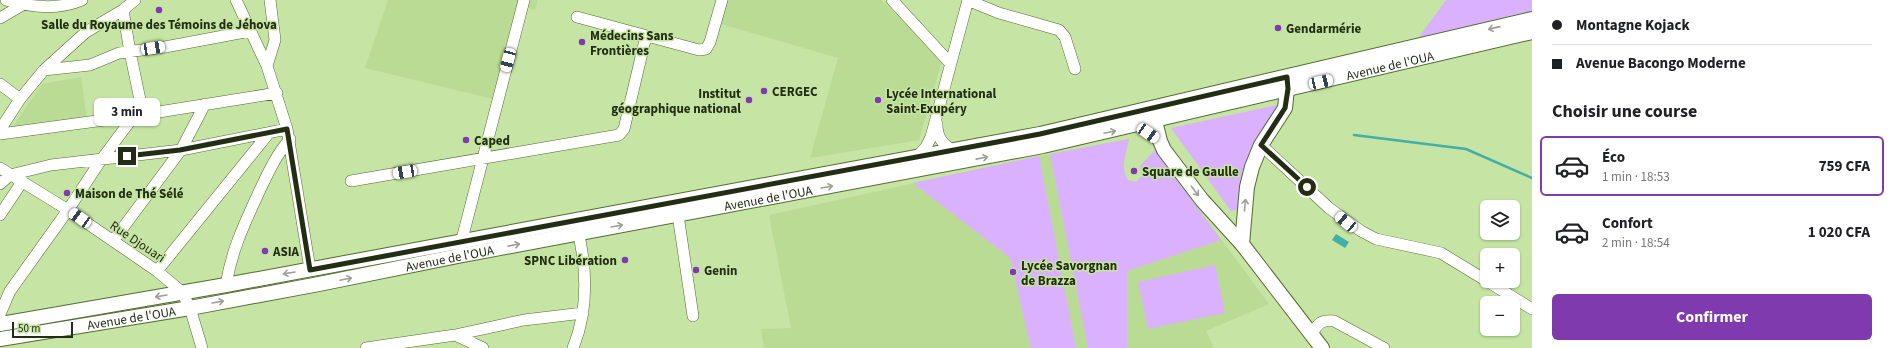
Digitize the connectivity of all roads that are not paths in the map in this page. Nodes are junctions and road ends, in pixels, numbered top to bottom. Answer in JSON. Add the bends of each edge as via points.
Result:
{"nodes":[{"id":1,"x":6,"y":0,"type":"edge"},
{"id":2,"x":82,"y":0,"type":"edge"},
{"id":3,"x":135,"y":0,"type":"edge"},
{"id":4,"x":236,"y":0,"type":"edge"},
{"id":5,"x":270,"y":0,"type":"edge"},
{"id":6,"x":524,"y":0,"type":"edge"},
{"id":7,"x":722,"y":0,"type":"edge"},
{"id":8,"x":892,"y":0,"type":"edge"},
{"id":9,"x":968,"y":0,"type":"edge"},
{"id":10,"x":24,"y":4,"type":"junction"},
{"id":11,"x":123,"y":10,"type":"junction"},
{"id":12,"x":578,"y":17,"type":"dead end"},
{"id":13,"x":0,"y":18,"type":"edge"},
{"id":14,"x":1532,"y":19,"type":"edge"},
{"id":15,"x":250,"y":31,"type":"junction"},
{"id":16,"x":1532,"y":32,"type":"edge"},
{"id":17,"x":646,"y":36,"type":"junction"},
{"id":18,"x":130,"y":52,"type":"junction"},
{"id":19,"x":950,"y":63,"type":"junction"},
{"id":20,"x":267,"y":66,"type":"junction"},
{"id":21,"x":1075,"y":69,"type":"dead end"},
{"id":22,"x":44,"y":70,"type":"junction"},
{"id":23,"x":1321,"y":82,"type":"junction"},
{"id":24,"x":1288,"y":83,"type":"junction"},
{"id":25,"x":0,"y":84,"type":"edge"},
{"id":26,"x":277,"y":93,"type":"junction"},
{"id":27,"x":20,"y":99,"type":"junction"},
{"id":28,"x":205,"y":104,"type":"junction"},
{"id":29,"x":1285,"y":108,"type":"junction"},
{"id":30,"x":139,"y":115,"type":"junction"},
{"id":31,"x":936,"y":115,"type":"junction"},
{"id":32,"x":1154,"y":115,"type":"junction"},
{"id":33,"x":1137,"y":126,"type":"junction"},
{"id":34,"x":0,"y":130,"type":"edge"},
{"id":35,"x":269,"y":133,"type":"junction"},
{"id":36,"x":0,"y":134,"type":"edge"},
{"id":37,"x":288,"y":134,"type":"junction"},
{"id":38,"x":1160,"y":141,"type":"junction"},
{"id":39,"x":1261,"y":145,"type":"junction"},
{"id":40,"x":180,"y":150,"type":"junction"},
{"id":41,"x":954,"y":157,"type":"junction"},
{"id":42,"x":484,"y":158,"type":"junction"},
{"id":43,"x":101,"y":160,"type":"junction"},
{"id":44,"x":918,"y":163,"type":"junction"},
{"id":45,"x":0,"y":168,"type":"edge"},
{"id":46,"x":10,"y":175,"type":"junction"},
{"id":47,"x":351,"y":181,"type":"dead end"},
{"id":48,"x":22,"y":182,"type":"junction"},
{"id":49,"x":0,"y":184,"type":"edge"},
{"id":50,"x":68,"y":210,"type":"junction"},
{"id":51,"x":0,"y":215,"type":"edge"},
{"id":52,"x":678,"y":215,"type":"junction"},
{"id":53,"x":575,"y":219,"type":"junction"},
{"id":54,"x":578,"y":233,"type":"junction"},
{"id":55,"x":113,"y":241,"type":"junction"},
{"id":56,"x":462,"y":241,"type":"junction"},
{"id":57,"x":1242,"y":244,"type":"junction"},
{"id":58,"x":458,"y":256,"type":"junction"},
{"id":59,"x":310,"y":270,"type":"junction"},
{"id":60,"x":157,"y":271,"type":"junction"},
{"id":61,"x":1480,"y":277,"type":"edge"},
{"id":62,"x":226,"y":285,"type":"junction"},
{"id":63,"x":1498,"y":288,"type":"edge"},
{"id":64,"x":182,"y":292,"type":"junction"},
{"id":65,"x":190,"y":308,"type":"junction"},
{"id":66,"x":1532,"y":309,"type":"edge"},
{"id":67,"x":583,"y":313,"type":"junction"},
{"id":68,"x":0,"y":314,"type":"edge"},
{"id":69,"x":693,"y":316,"type":"dead end"},
{"id":70,"x":0,"y":324,"type":"edge"},
{"id":71,"x":1312,"y":334,"type":"junction"},
{"id":72,"x":455,"y":335,"type":"junction"},
{"id":73,"x":0,"y":339,"type":"edge"},
{"id":74,"x":202,"y":348,"type":"edge"},
{"id":75,"x":366,"y":348,"type":"edge"},
{"id":76,"x":483,"y":348,"type":"edge"},
{"id":77,"x":573,"y":348,"type":"edge"},
{"id":78,"x":1322,"y":348,"type":"edge"},
{"id":79,"x":1384,"y":348,"type":"edge"}],
"edges":[{"from":1,"to":10,"type":"street"},
{"from":2,"to":10,"type":"street","via":[[68,5]]},
{"from":3,"to":11,"type":"street"},
{"from":4,"to":15,"type":"street"},
{"from":5,"to":20,"type":"street","via":[[274,40]]},
{"from":6,"to":42,"type":"street"},
{"from":7,"to":17,"type":"street","via":[[706,49],[699,50]]},
{"from":8,"to":19,"type":"street"},
{"from":9,"to":19,"type":"street"},
{"from":9,"to":21,"type":"street","via":[[999,13],[1059,30],[1065,37]]},
{"from":10,"to":13,"type":"street"},
{"from":11,"to":18,"type":"street"},
{"from":11,"to":22,"type":"street","via":[[86,32]]},
{"from":12,"to":17,"type":"street"},
{"from":14,"to":24,"type":"main road","name":"Avenue de l'OUA","one_way":true},
{"from":15,"to":18,"type":"street"},
{"from":15,"to":20,"type":"street"},
{"from":16,"to":23,"type":"main road","name":"Avenue de l'OUA"},
{"from":17,"to":42,"type":"street","via":[[621,134]]},
{"from":18,"to":22,"type":"street","via":[[119,53],[90,65]]},
{"from":18,"to":30,"type":"street"},
{"from":19,"to":31,"type":"street"},
{"from":20,"to":26,"type":"street"},
{"from":22,"to":27,"type":"street"},
{"from":23,"to":24,"type":"main road","name":"Avenue de l'OUA"},
{"from":23,"to":29,"type":"main road"},
{"from":24,"to":29,"type":"main road"},
{"from":24,"to":32,"type":"main road","name":"Avenue de l'OUA"},
{"from":25,"to":27,"type":"street"},
{"from":26,"to":28,"type":"street"},
{"from":26,"to":37,"type":"street"},
{"from":27,"to":34,"type":"street"},
{"from":28,"to":30,"type":"street"},
{"from":28,"to":40,"type":"street"},
{"from":29,"to":39,"type":"main road"},
{"from":30,"to":36,"type":"street"},
{"from":30,"to":43,"type":"street"},
{"from":31,"to":41,"type":"street","via":[[937,134]]},
{"from":31,"to":44,"type":"street","via":[[931,137]]},
{"from":32,"to":33,"type":"main road","name":"Avenue de l'OUA"},
{"from":32,"to":38,"type":"main road"},
{"from":32,"to":41,"type":"main road","name":"Avenue de l'OUA","via":[[1087,124]]},
{"from":33,"to":38,"type":"main road"},
{"from":41,"to":33,"type":"main road","name":"Avenue de l'OUA","one_way":true,"via":[[1043,146]]},
{"from":35,"to":37,"type":"street"},
{"from":35,"to":40,"type":"street"},
{"from":35,"to":60,"type":"street"},
{"from":37,"to":59,"type":"street"},
{"from":37,"to":62,"type":"street","via":[[239,235]]},
{"from":38,"to":57,"type":"main road","one_way":true,"via":[[1202,200]]},
{"from":57,"to":39,"type":"main road","one_way":true,"via":[[1247,187]]},
{"from":39,"to":61,"type":"street","via":[[1330,208],[1360,231],[1376,238],[1441,253]]},
{"from":40,"to":43,"type":"street"},
{"from":40,"to":55,"type":"street"},
{"from":41,"to":44,"type":"main road","name":"Avenue de l'OUA"},
{"from":42,"to":47,"type":"street"},
{"from":42,"to":56,"type":"street"},
{"from":43,"to":46,"type":"street","via":[[51,165]]},
{"from":43,"to":50,"type":"street"},
{"from":52,"to":44,"type":"main road","name":"Avenue de l'OUA","one_way":true},
{"from":44,"to":53,"type":"main road","name":"Avenue de l'OUA"},
{"from":45,"to":46,"type":"street","name":"Rue Djouari"},
{"from":46,"to":48,"type":"street","name":"Rue Djouari"},
{"from":46,"to":49,"type":"street"},
{"from":48,"to":50,"type":"street","name":"Rue Djouari"},
{"from":48,"to":51,"type":"street"},
{"from":50,"to":55,"type":"street","name":"Rue Djouari"},
{"from":50,"to":68,"type":"street","via":[[10,291]]},
{"from":54,"to":52,"type":"main road","name":"Avenue de l'OUA","one_way":true},
{"from":52,"to":69,"type":"street"},
{"from":53,"to":54,"type":"street"},
{"from":53,"to":56,"type":"main road","name":"Avenue de l'OUA"},
{"from":58,"to":54,"type":"main road","name":"Avenue de l'OUA","one_way":true},
{"from":54,"to":67,"type":"street","via":[[585,274]]},
{"from":55,"to":60,"type":"street","name":"Rue Djouari"},
{"from":56,"to":58,"type":"street"},
{"from":56,"to":59,"type":"main road","name":"Avenue de l'OUA"},
{"from":57,"to":71,"type":"main road"},
{"from":65,"to":58,"type":"main road","name":"Avenue de l'OUA","one_way":true},
{"from":59,"to":62,"type":"main road","name":"Avenue de l'OUA","one_way":true},
{"from":60,"to":64,"type":"street","name":"Rue Djouari"},
{"from":62,"to":64,"type":"main road","name":"Avenue de l'OUA"},
{"from":63,"to":66,"type":"street"},
{"from":64,"to":65,"type":"street","name":"Rue Djouari"},
{"from":64,"to":70,"type":"main road","name":"Avenue de l'OUA","one_way":true},
{"from":65,"to":73,"type":"main road","name":"Avenue de l'OUA"},
{"from":65,"to":74,"type":"street","name":"Rue Djouari"},
{"from":67,"to":72,"type":"street","via":[[524,320]]},
{"from":67,"to":77,"type":"street"},
{"from":71,"to":78,"type":"main road"},
{"from":71,"to":79,"type":"street","via":[[1318,323],[1325,320],[1334,321]]},
{"from":72,"to":75,"type":"street"},
{"from":72,"to":76,"type":"street"}]}
